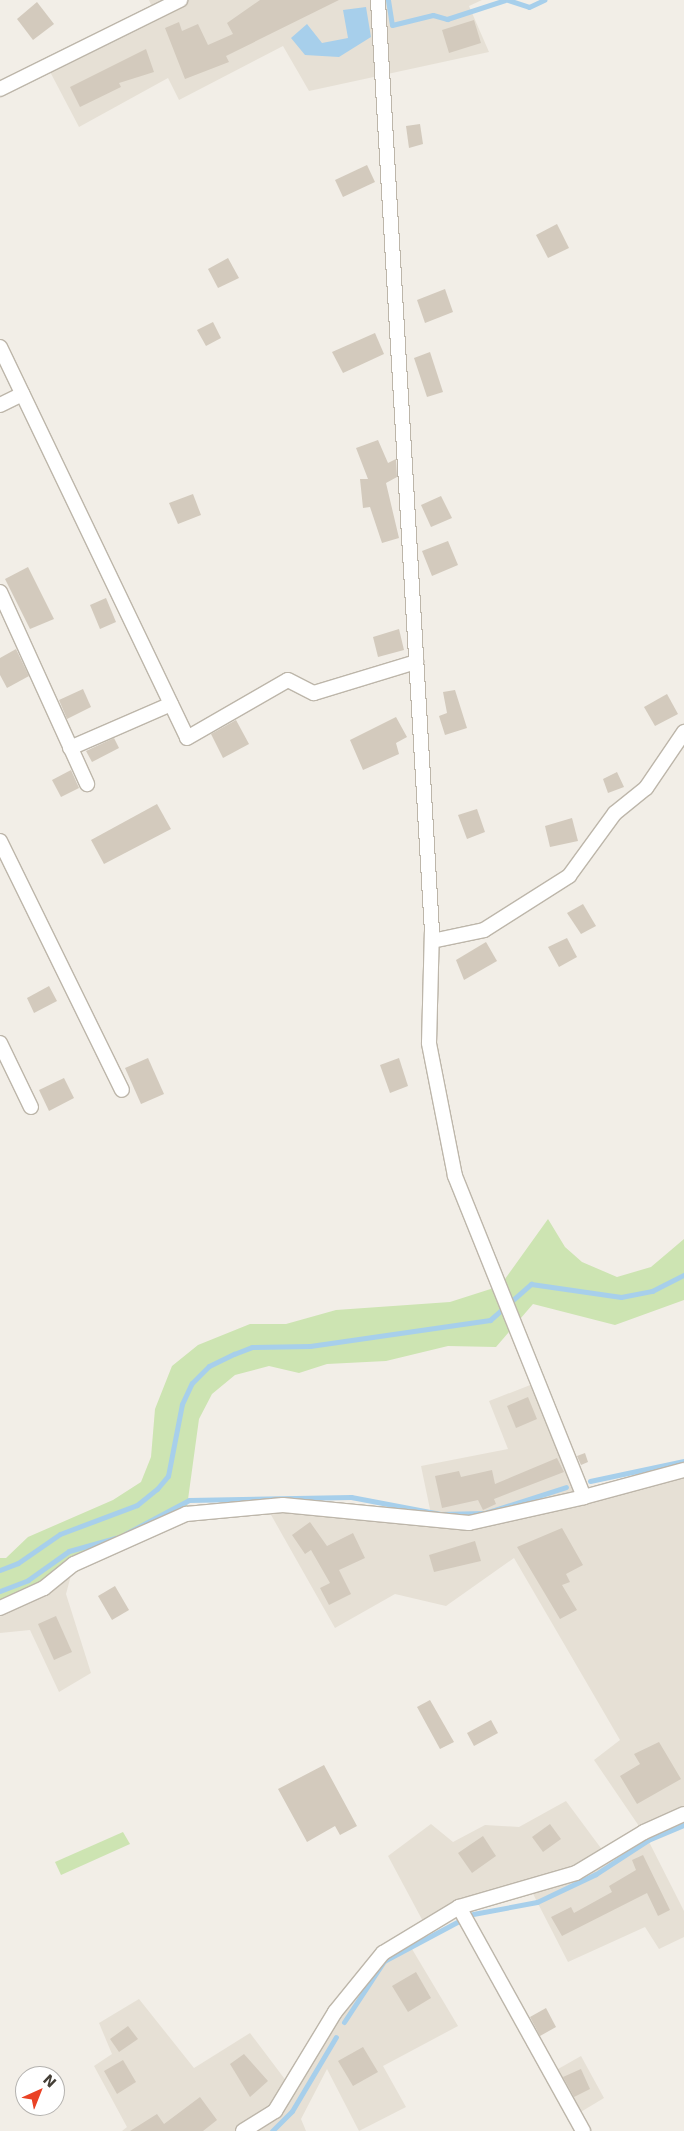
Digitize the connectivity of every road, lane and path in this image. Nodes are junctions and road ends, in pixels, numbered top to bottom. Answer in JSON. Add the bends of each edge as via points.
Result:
{"nodes":[{"id":1,"x":180,"y":0,"type":"edge"},
{"id":2,"x":378,"y":0,"type":"edge"},
{"id":3,"x":0,"y":90,"type":"edge"},
{"id":4,"x":0,"y":346,"type":"edge"},
{"id":5,"x":23,"y":394,"type":"junction"},
{"id":6,"x":0,"y":405,"type":"edge"},
{"id":7,"x":0,"y":592,"type":"edge"},
{"id":8,"x":416,"y":662,"type":"junction"},
{"id":9,"x":171,"y":704,"type":"junction"},
{"id":10,"x":684,"y":732,"type":"edge"},
{"id":11,"x":70,"y":748,"type":"junction"},
{"id":12,"x":86,"y":784,"type":"dead end"},
{"id":13,"x":0,"y":841,"type":"edge"},
{"id":14,"x":432,"y":941,"type":"junction"},
{"id":15,"x":0,"y":1043,"type":"edge"},
{"id":16,"x":122,"y":1090,"type":"dead end"},
{"id":17,"x":31,"y":1107,"type":"dead end"},
{"id":18,"x":684,"y":1470,"type":"edge"},
{"id":19,"x":584,"y":1497,"type":"junction"},
{"id":20,"x":0,"y":1608,"type":"edge"},
{"id":21,"x":684,"y":1814,"type":"edge"},
{"id":22,"x":459,"y":1907,"type":"junction"},
{"id":23,"x":243,"y":2131,"type":"edge"},
{"id":24,"x":583,"y":2131,"type":"edge"}],
"edges":[{"from":1,"to":3,"type":"street"},
{"from":2,"to":8,"type":"street"},
{"from":4,"to":5,"type":"street"},
{"from":5,"to":6,"type":"street"},
{"from":5,"to":9,"type":"street"},
{"from":7,"to":11,"type":"street"},
{"from":8,"to":9,"type":"street","via":[[314,693],[288,680],[187,738]]},
{"from":8,"to":14,"type":"street"},
{"from":9,"to":11,"type":"street"},
{"from":10,"to":14,"type":"street","via":[[646,788],[615,813],[569,876],[484,930]]},
{"from":11,"to":12,"type":"street"},
{"from":13,"to":16,"type":"street"},
{"from":14,"to":19,"type":"street","via":[[429,1043],[456,1176]]},
{"from":15,"to":17,"type":"street"},
{"from":18,"to":19,"type":"street"},
{"from":19,"to":20,"type":"street","via":[[469,1523],[283,1505],[186,1514],[74,1564],[44,1588]]},
{"from":21,"to":22,"type":"street","via":[[644,1832],[576,1873]]},
{"from":22,"to":23,"type":"street","via":[[383,1953],[335,2012],[275,2111]]},
{"from":22,"to":24,"type":"street"}]}
